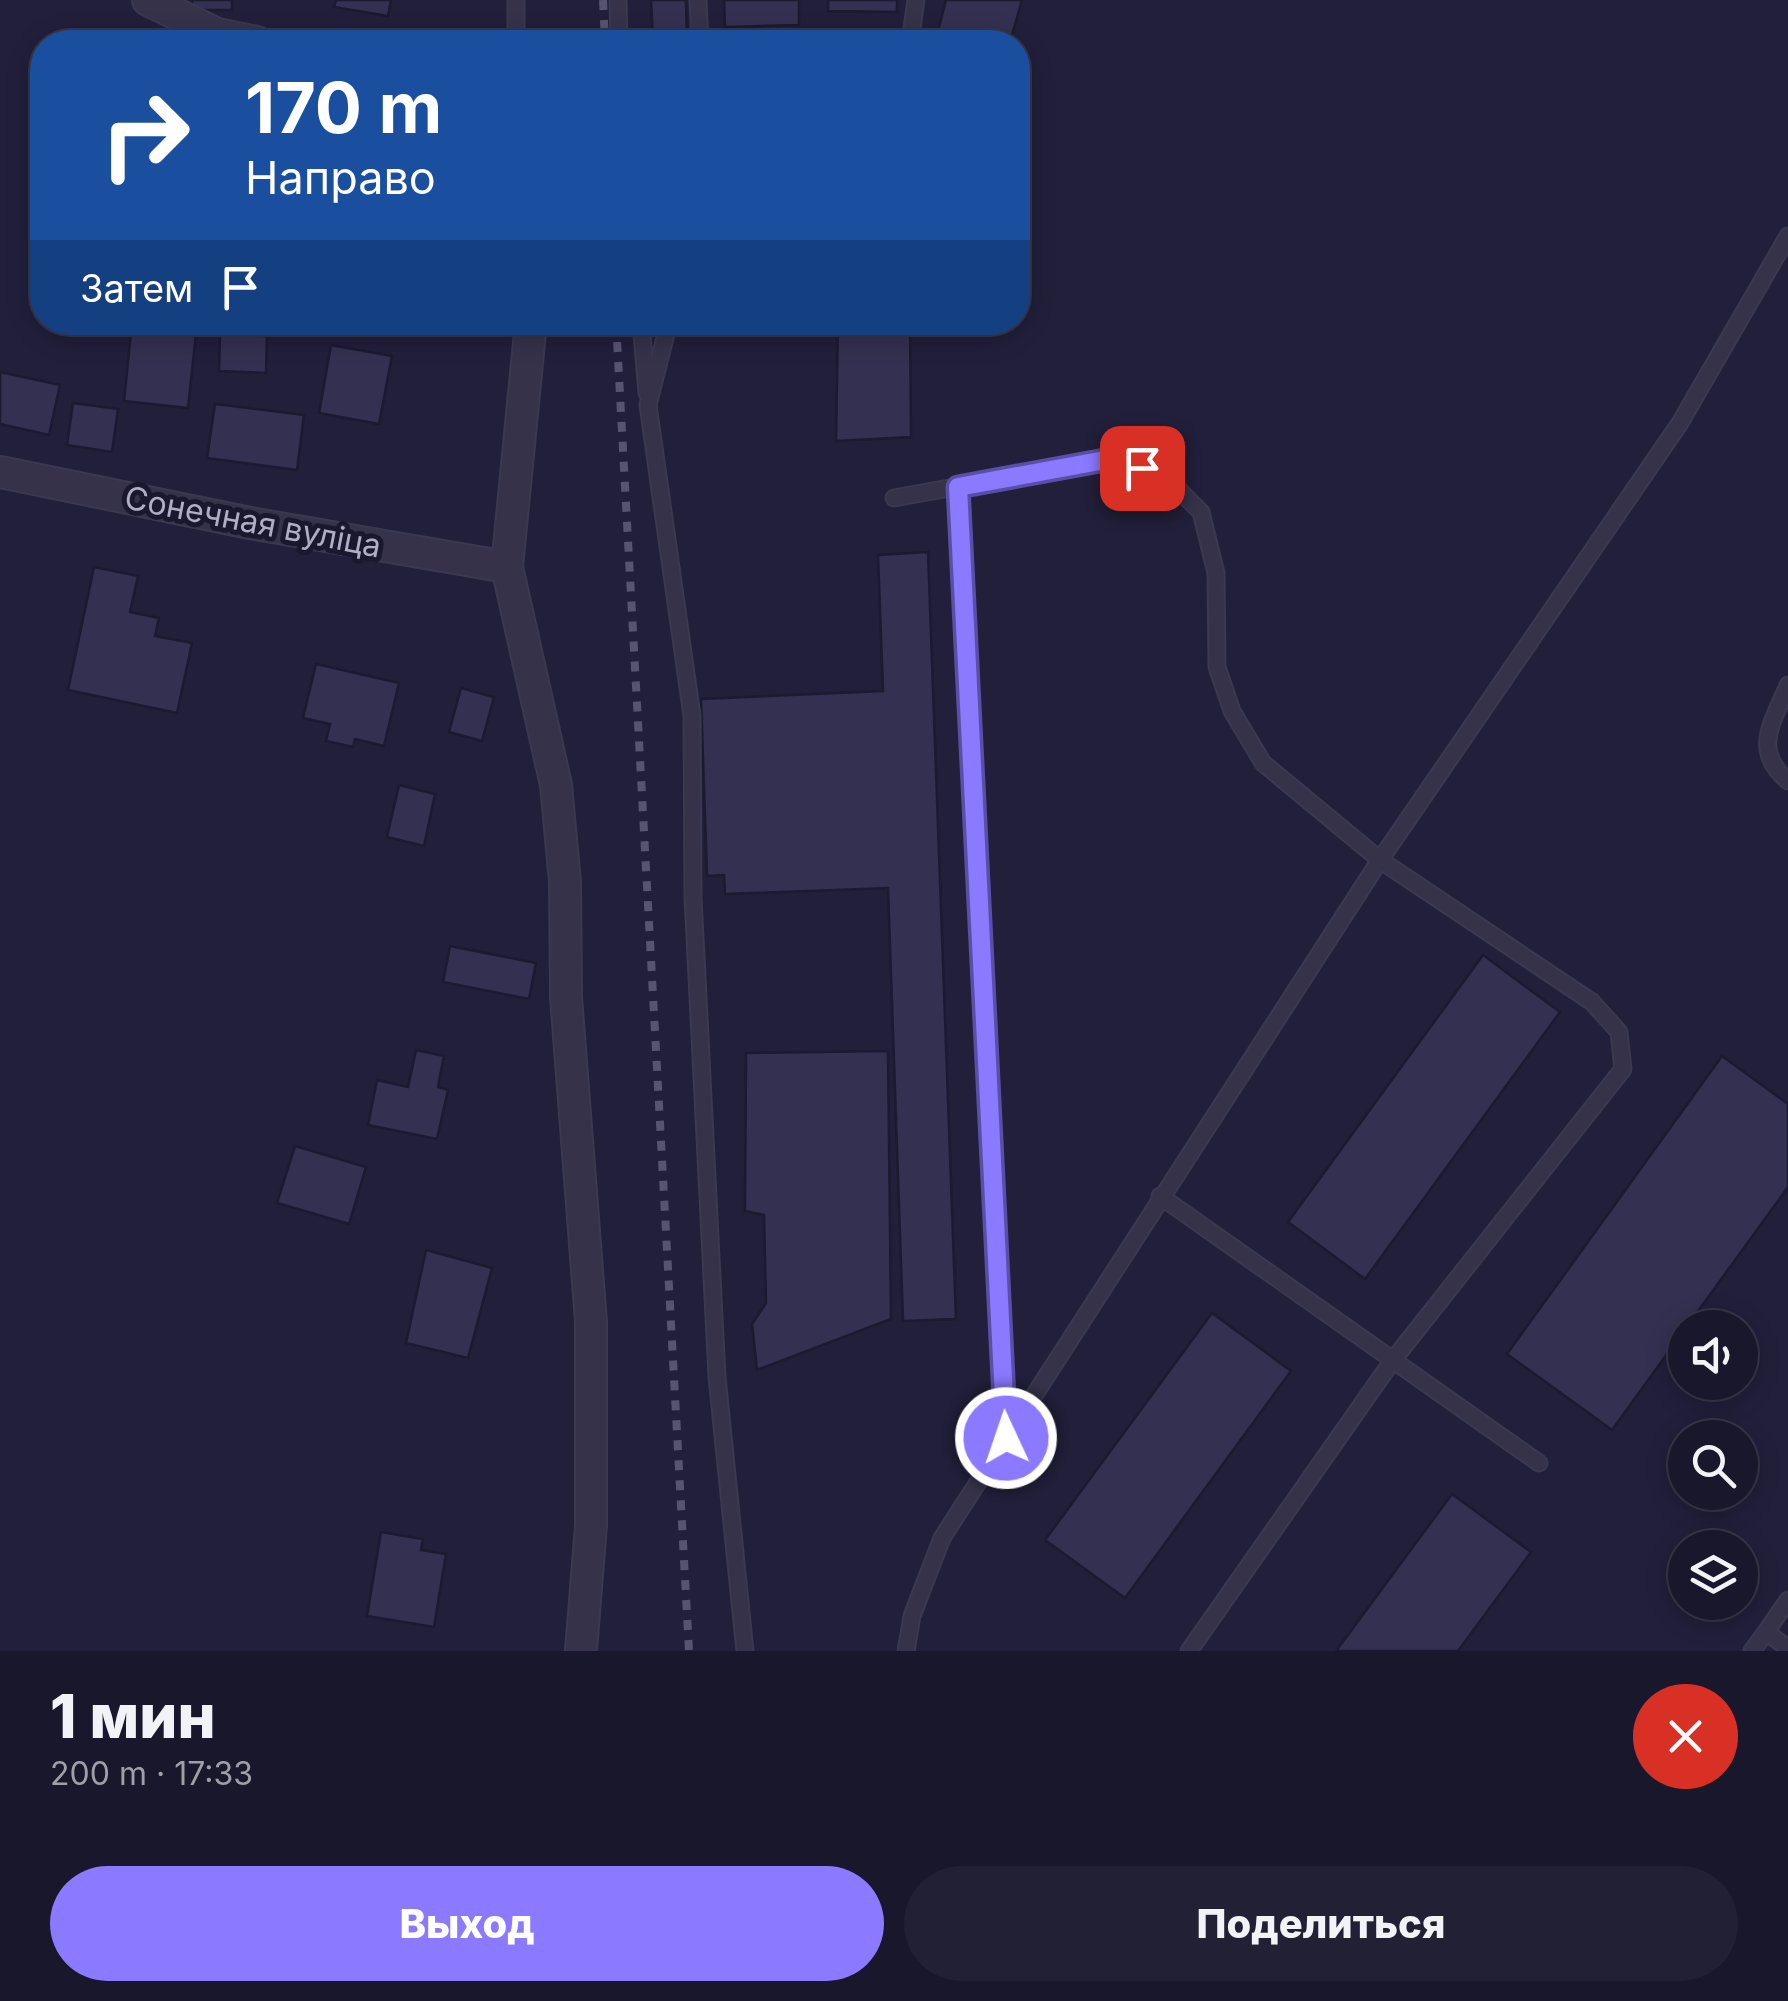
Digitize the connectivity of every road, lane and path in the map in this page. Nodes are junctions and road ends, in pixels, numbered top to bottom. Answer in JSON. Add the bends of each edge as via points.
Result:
{"nodes":[{"id":1,"x":148,"y":0,"type":"edge"},
{"id":2,"x":516,"y":0,"type":"edge"},
{"id":3,"x":618,"y":0,"type":"edge"},
{"id":4,"x":698,"y":0,"type":"edge"},
{"id":5,"x":916,"y":0,"type":"edge"},
{"id":6,"x":209,"y":30,"type":"edge"},
{"id":7,"x":516,"y":30,"type":"edge"},
{"id":8,"x":619,"y":30,"type":"edge"},
{"id":9,"x":699,"y":30,"type":"edge"},
{"id":10,"x":912,"y":30,"type":"edge"},
{"id":11,"x":1788,"y":236,"type":"edge"},
{"id":12,"x":530,"y":335,"type":"edge"},
{"id":13,"x":642,"y":335,"type":"edge"},
{"id":14,"x":665,"y":335,"type":"edge"},
{"id":15,"x":648,"y":406,"type":"junction"},
{"id":16,"x":0,"y":472,"type":"edge"},
{"id":17,"x":958,"y":487,"type":"junction"},
{"id":18,"x":894,"y":498,"type":"dead end"},
{"id":19,"x":508,"y":567,"type":"junction"},
{"id":20,"x":1788,"y":686,"type":"edge"},
{"id":21,"x":1788,"y":781,"type":"edge"},
{"id":22,"x":1380,"y":860,"type":"junction"},
{"id":23,"x":1160,"y":1196,"type":"junction"},
{"id":24,"x":1393,"y":1360,"type":"junction"},
{"id":25,"x":1006,"y":1438,"type":"junction"},
{"id":26,"x":1538,"y":1463,"type":"dead end"},
{"id":27,"x":1788,"y":1600,"type":"edge"},
{"id":28,"x":1766,"y":1632,"type":"junction"},
{"id":29,"x":1788,"y":1648,"type":"edge"},
{"id":30,"x":581,"y":1651,"type":"edge"},
{"id":31,"x":746,"y":1651,"type":"edge"},
{"id":32,"x":906,"y":1651,"type":"edge"},
{"id":33,"x":1190,"y":1651,"type":"edge"},
{"id":34,"x":1752,"y":1651,"type":"edge"}],
"edges":[{"from":1,"to":6,"type":"street"},
{"from":2,"to":7,"type":"lane"},
{"from":3,"to":8,"type":"lane"},
{"from":4,"to":9,"type":"lane"},
{"from":5,"to":10,"type":"lane"},
{"from":11,"to":22,"type":"lane","via":[[1680,423]]},
{"from":12,"to":19,"type":"street"},
{"from":13,"to":15,"type":"lane"},
{"from":14,"to":15,"type":"lane"},
{"from":15,"to":31,"type":"lane","via":[[692,716],[693,898],[717,1376]]},
{"from":16,"to":19,"type":"street","name":"Сонечная вуліца"},
{"from":17,"to":18,"type":"lane"},
{"from":17,"to":22,"type":"lane","via":[[1116,458],[1168,478],[1201,512],[1216,573],[1217,666],[1232,711],[1264,763]]},
{"from":17,"to":25,"type":"lane"},
{"from":19,"to":30,"type":"street","via":[[556,786],[564,882],[566,997],[591,1322],[591,1525]]},
{"from":20,"to":21,"type":"lane","via":[[1765,739],[1773,768]]},
{"from":22,"to":23,"type":"lane"},
{"from":22,"to":24,"type":"lane","via":[[1592,1002],[1619,1032],[1623,1068]]},
{"from":23,"to":24,"type":"lane"},
{"from":23,"to":25,"type":"lane"},
{"from":24,"to":26,"type":"lane"},
{"from":24,"to":33,"type":"lane"},
{"from":25,"to":32,"type":"lane","via":[[942,1538]]},
{"from":27,"to":28,"type":"lane"},
{"from":28,"to":29,"type":"lane"},
{"from":28,"to":34,"type":"lane"}]}
